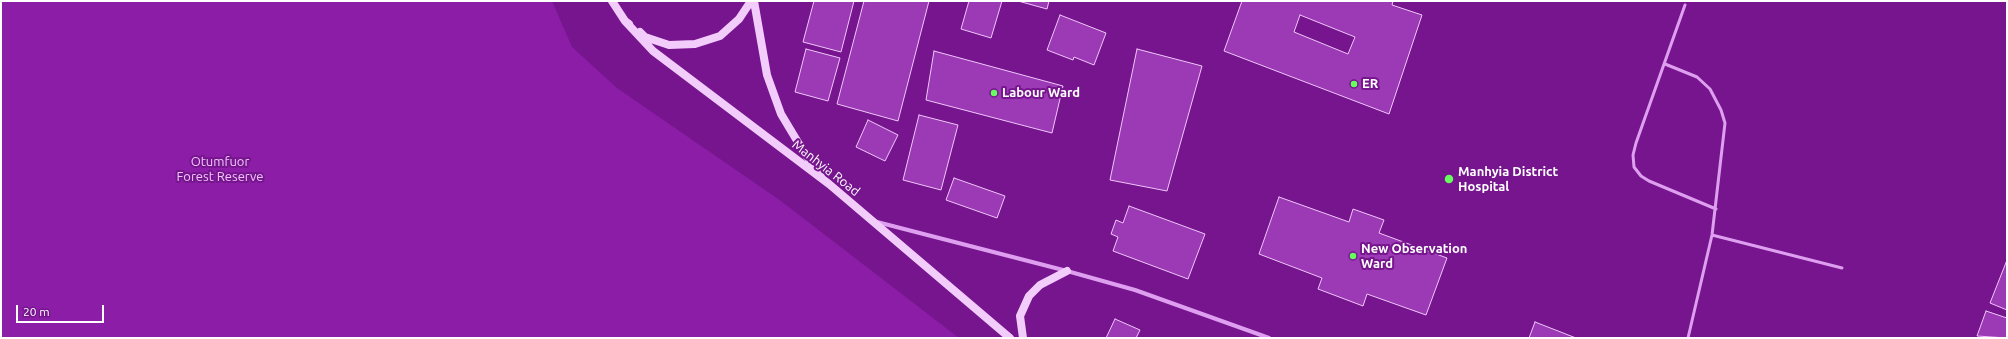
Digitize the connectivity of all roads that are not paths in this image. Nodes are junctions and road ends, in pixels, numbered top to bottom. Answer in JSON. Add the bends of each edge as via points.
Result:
{"nodes":[{"id":1,"x":612,"y":1,"type":"edge"},
{"id":2,"x":752,"y":1,"type":"edge"},
{"id":3,"x":1685,"y":4,"type":"dead end"},
{"id":4,"x":625,"y":21,"type":"junction"},
{"id":5,"x":1665,"y":64,"type":"junction"},
{"id":6,"x":829,"y":184,"type":"junction"},
{"id":7,"x":1716,"y":209,"type":"junction"},
{"id":8,"x":873,"y":220,"type":"junction"},
{"id":9,"x":1712,"y":235,"type":"junction"},
{"id":10,"x":1842,"y":268,"type":"dead end"},
{"id":11,"x":1067,"y":271,"type":"junction"},
{"id":12,"x":1010,"y":338,"type":"edge"},
{"id":13,"x":1023,"y":338,"type":"edge"},
{"id":14,"x":1269,"y":338,"type":"edge"},
{"id":15,"x":1688,"y":338,"type":"edge"}],
"edges":[{"from":1,"to":4,"type":"main road"},
{"from":2,"to":4,"type":"main road","via":[[739,19],[720,36],[695,44],[663,43],[645,37]]},
{"from":2,"to":6,"type":"main road","via":[[767,75],[781,114],[805,154]]},
{"from":3,"to":5,"type":"lane"},
{"from":4,"to":6,"type":"main road","name":"Manhyia Road","via":[[653,51]]},
{"from":5,"to":7,"type":"lane","via":[[1696,77],[1710,89],[1721,110],[1725,123]]},
{"from":5,"to":7,"type":"lane","via":[[1636,143],[1634,167],[1649,181]]},
{"from":6,"to":8,"type":"main road","name":"Manhyia Road"},
{"from":7,"to":9,"type":"lane"},
{"from":8,"to":11,"type":"street"},
{"from":8,"to":12,"type":"main road","name":"Manhyia Road"},
{"from":9,"to":10,"type":"lane"},
{"from":9,"to":15,"type":"lane"},
{"from":11,"to":13,"type":"main road","via":[[1040,285],[1028,296],[1020,316]]},
{"from":11,"to":14,"type":"street","via":[[1135,290]]}]}
